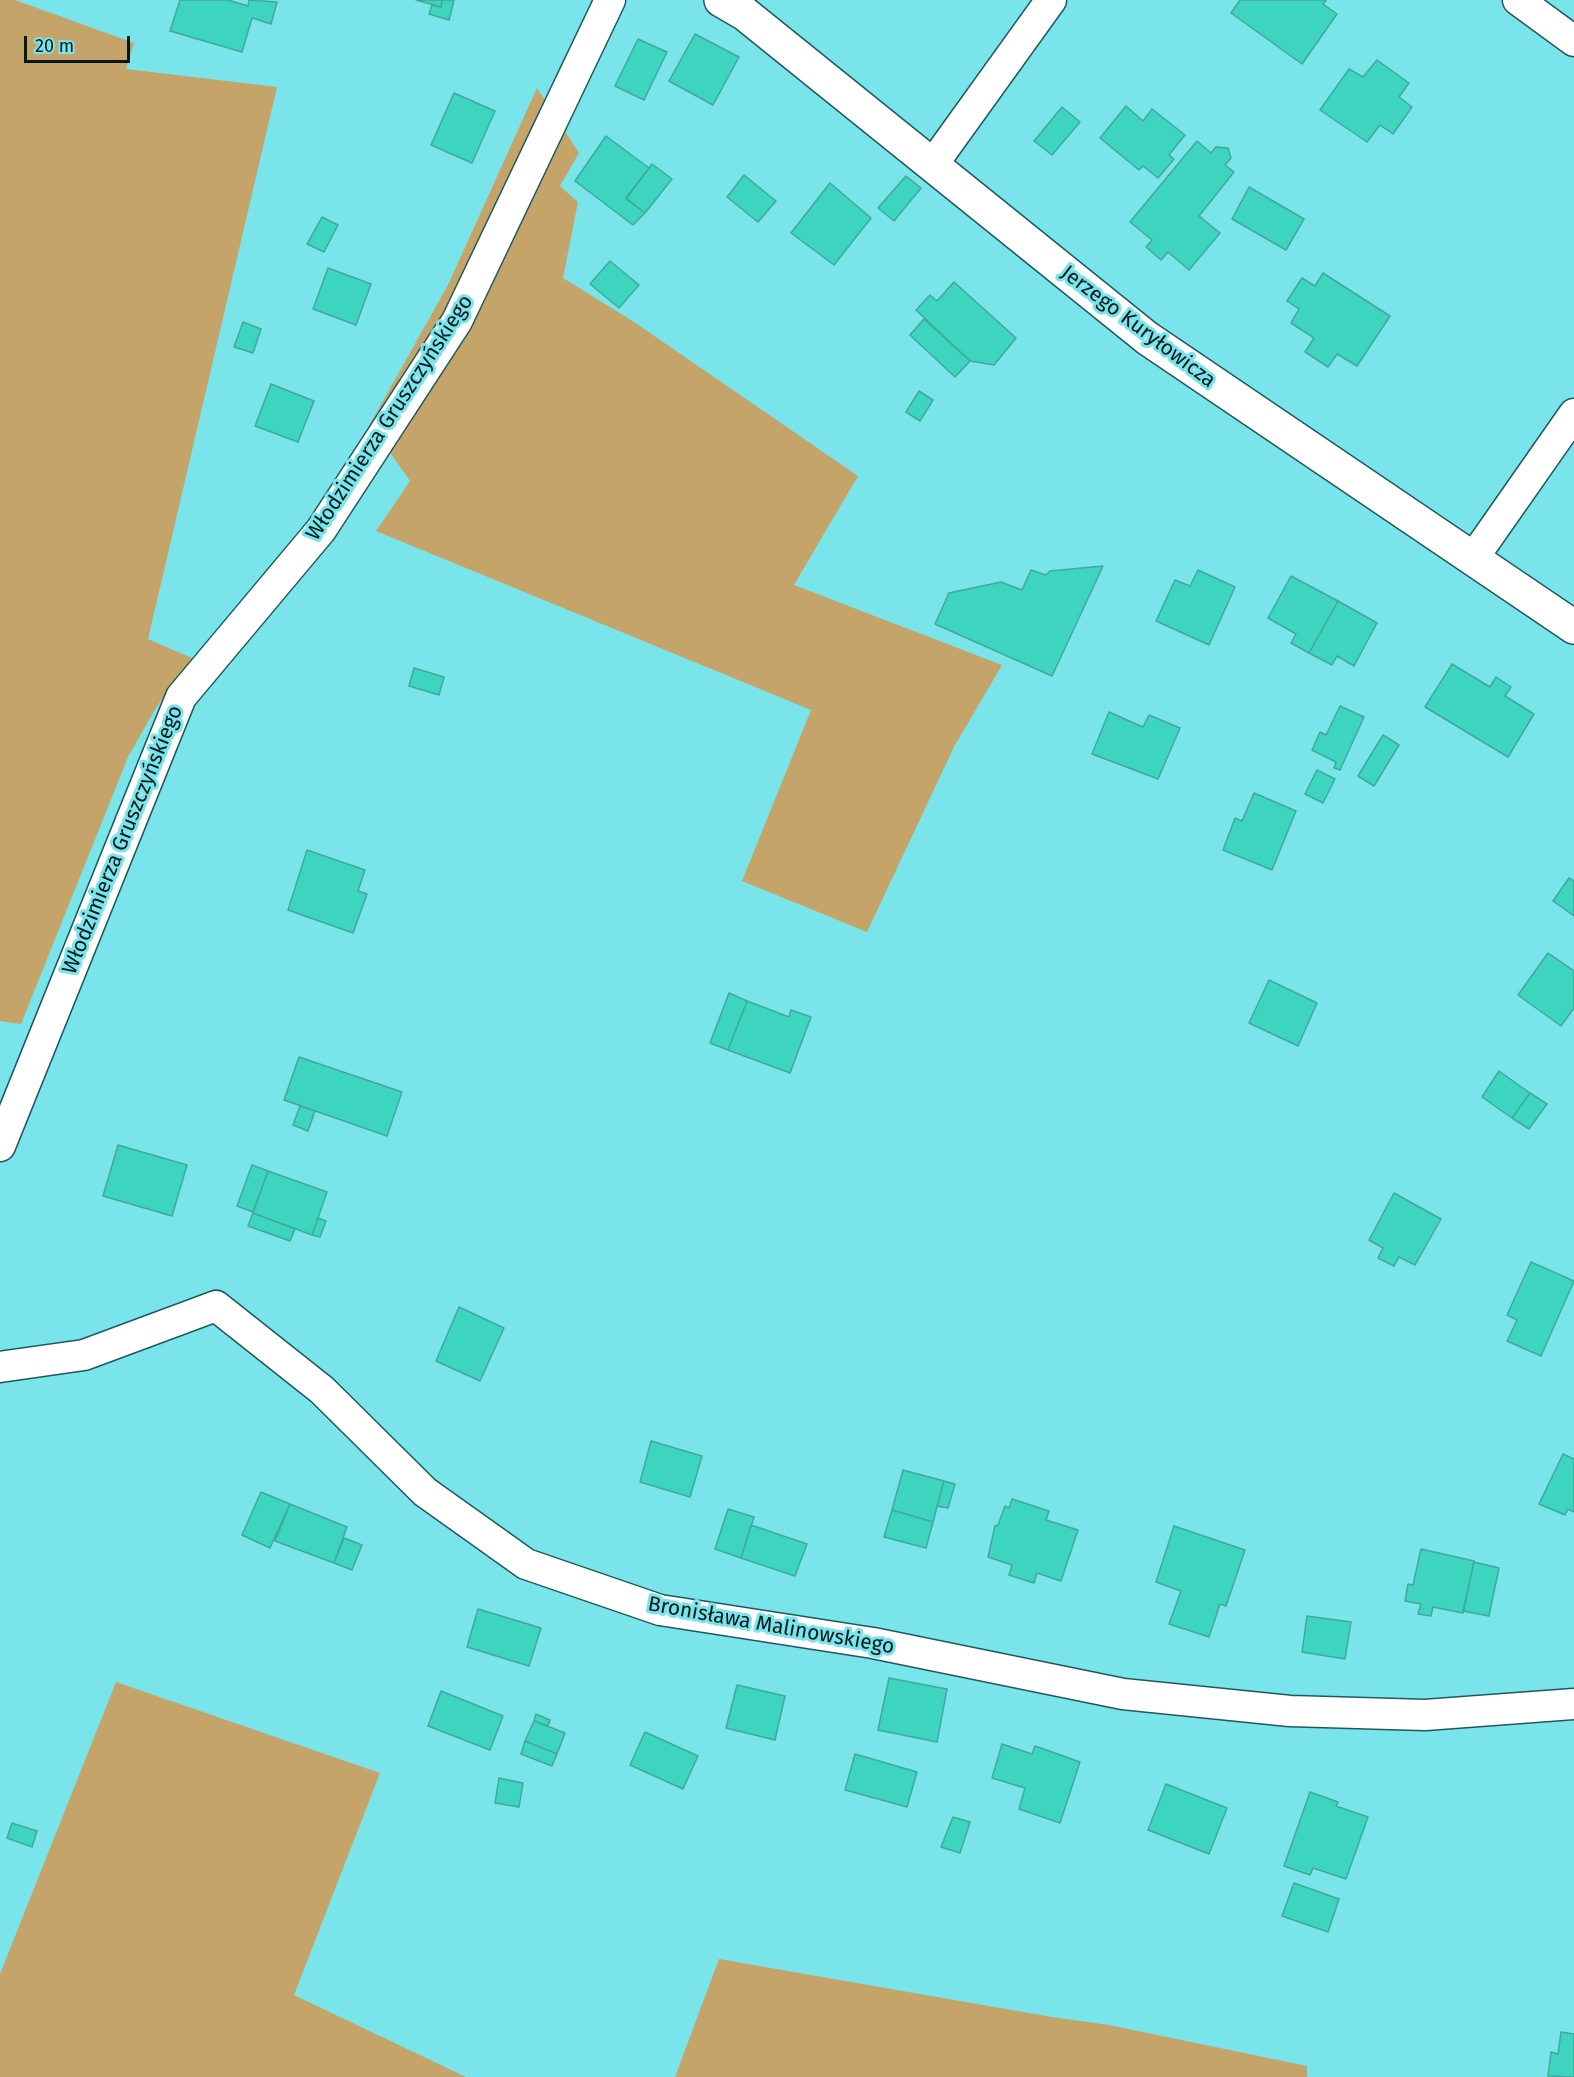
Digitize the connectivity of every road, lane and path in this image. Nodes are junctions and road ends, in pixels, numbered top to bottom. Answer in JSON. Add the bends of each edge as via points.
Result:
{"nodes":[{"id":1,"x":610,"y":0,"type":"edge"},
{"id":2,"x":721,"y":0,"type":"edge"},
{"id":3,"x":1052,"y":0,"type":"edge"},
{"id":4,"x":1518,"y":0,"type":"edge"},
{"id":5,"x":1574,"y":41,"type":"edge"},
{"id":6,"x":933,"y":164,"type":"junction"},
{"id":7,"x":1574,"y":414,"type":"edge"},
{"id":8,"x":1474,"y":557,"type":"junction"},
{"id":9,"x":1574,"y":627,"type":"edge"},
{"id":10,"x":0,"y":1146,"type":"edge"},
{"id":11,"x":0,"y":1367,"type":"edge"},
{"id":12,"x":1574,"y":1704,"type":"edge"}],
"edges":[{"from":1,"to":10,"type":"street","name":"Włodzimierza Gruszczyńskiego","via":[[457,321],[321,530],[181,697]]},
{"from":2,"to":6,"type":"street","name":"Jerzego Kuryłowicza","via":[[745,14]]},
{"from":3,"to":6,"type":"street"},
{"from":4,"to":5,"type":"street"},
{"from":6,"to":8,"type":"street","name":"Jerzego Kuryłowicza","via":[[1147,338]]},
{"from":7,"to":8,"type":"street"},
{"from":8,"to":9,"type":"street","name":"Jerzego Kuryłowicza"},
{"from":11,"to":12,"type":"street","name":"Bronisława Malinowskiego","via":[[84,1354],[216,1306],[322,1390],[425,1492],[526,1564],[660,1610],[873,1642],[1123,1694],[1290,1712],[1425,1715]]}]}
